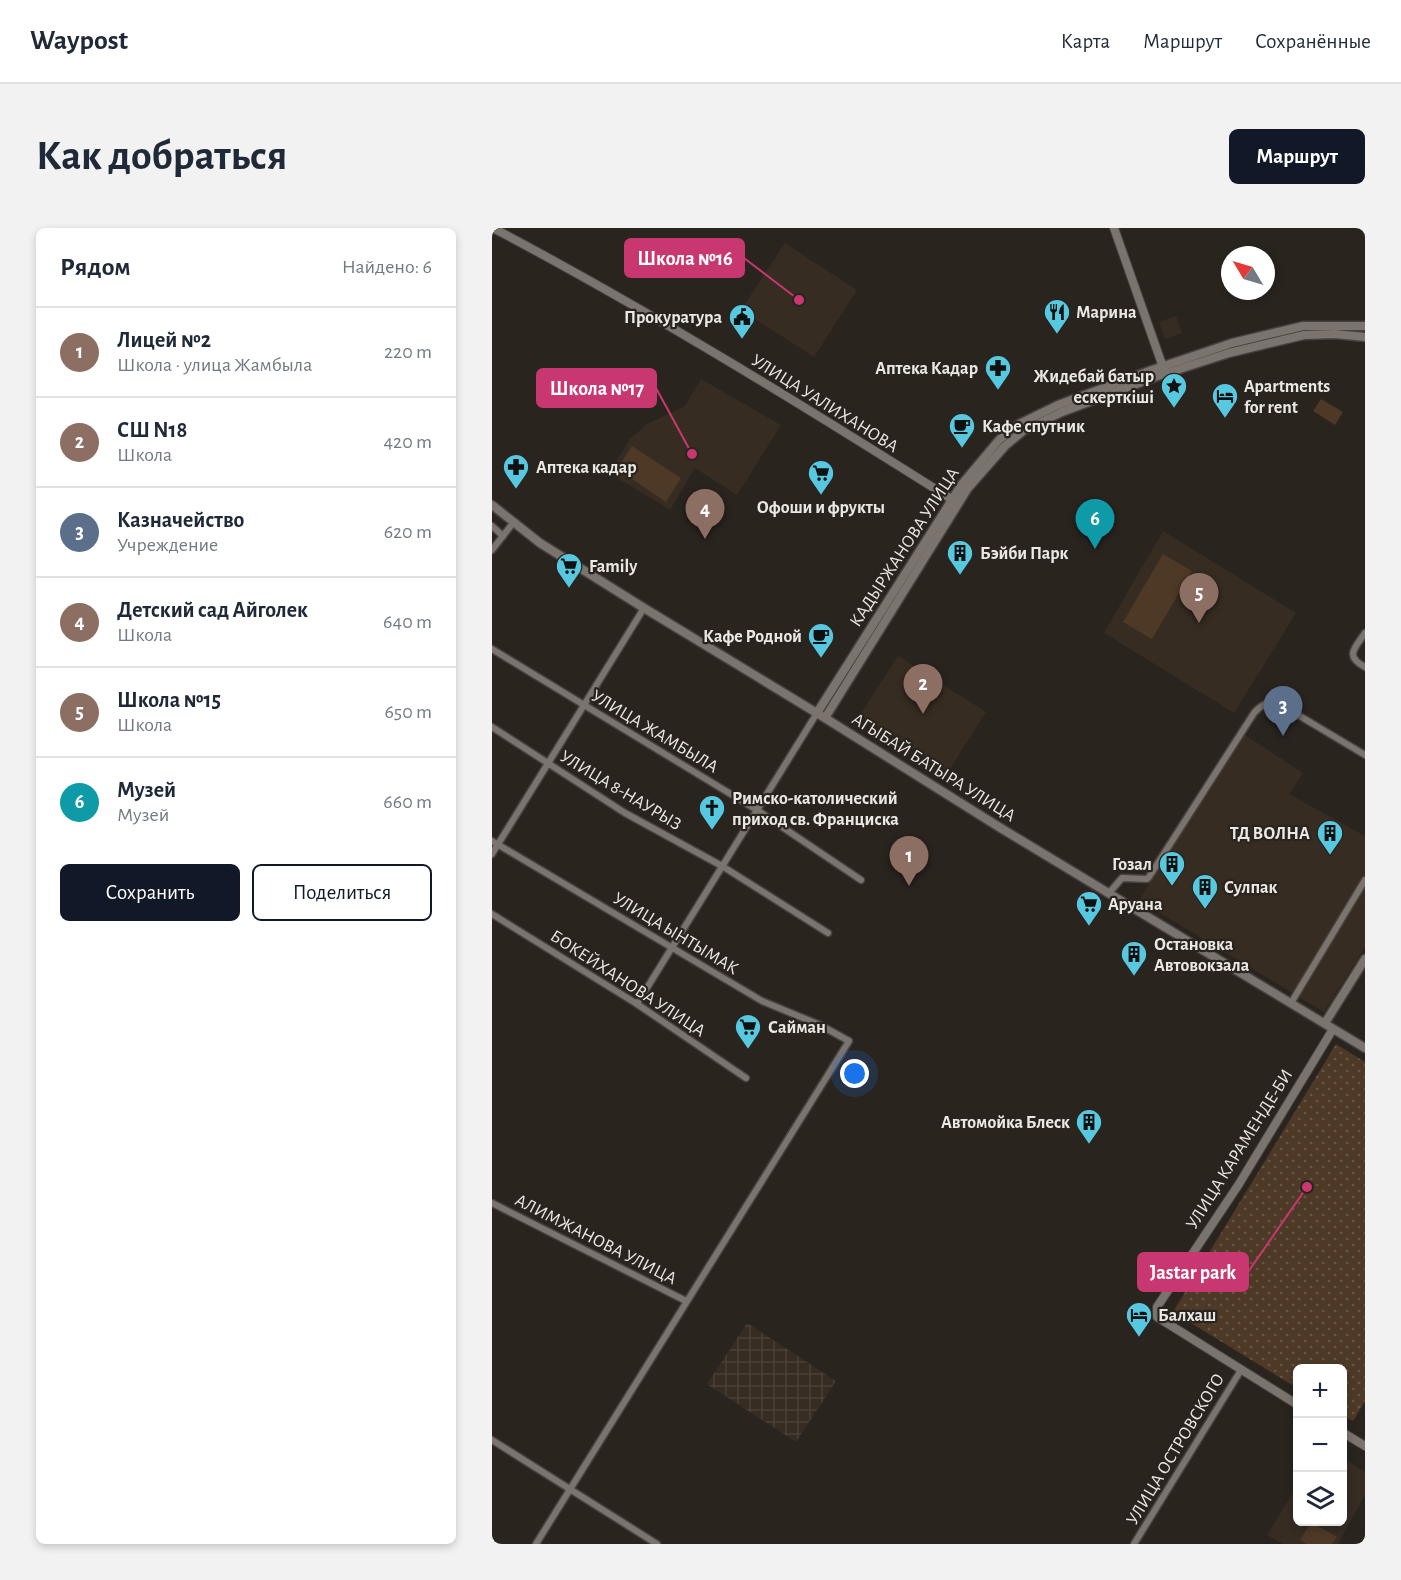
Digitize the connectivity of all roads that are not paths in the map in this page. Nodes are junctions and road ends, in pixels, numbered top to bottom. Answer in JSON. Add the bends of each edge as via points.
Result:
{"nodes":[{"id":1,"x":493,"y":228,"type":"edge"},
{"id":2,"x":1114,"y":228,"type":"edge"},
{"id":3,"x":1365,"y":326,"type":"edge"},
{"id":4,"x":1365,"y":337,"type":"edge"},
{"id":5,"x":1164,"y":370,"type":"junction"},
{"id":6,"x":955,"y":501,"type":"junction"},
{"id":7,"x":492,"y":505,"type":"edge"},
{"id":8,"x":513,"y":523,"type":"junction"},
{"id":9,"x":492,"y":526,"type":"edge"},
{"id":10,"x":503,"y":536,"type":"junction"},
{"id":11,"x":492,"y":550,"type":"edge"},
{"id":12,"x":644,"y":608,"type":"junction"},
{"id":13,"x":1365,"y":633,"type":"edge"},
{"id":14,"x":492,"y":649,"type":"edge"},
{"id":15,"x":1365,"y":667,"type":"edge"},
{"id":16,"x":584,"y":705,"type":"junction"},
{"id":17,"x":817,"y":713,"type":"junction"},
{"id":18,"x":825,"y":718,"type":"junction"},
{"id":19,"x":492,"y":727,"type":"edge"},
{"id":20,"x":1365,"y":755,"type":"edge"},
{"id":21,"x":548,"y":763,"type":"junction"},
{"id":22,"x":757,"y":810,"type":"junction"},
{"id":23,"x":495,"y":843,"type":"edge"},
{"id":24,"x":492,"y":854,"type":"edge"},
{"id":25,"x":722,"y":866,"type":"junction"},
{"id":26,"x":861,"y":880,"type":"dead end"},
{"id":27,"x":1365,"y":880,"type":"edge"},
{"id":28,"x":1109,"y":893,"type":"junction"},
{"id":29,"x":492,"y":914,"type":"edge"},
{"id":30,"x":828,"y":933,"type":"dead end"},
{"id":31,"x":671,"y":948,"type":"junction"},
{"id":32,"x":1365,"y":959,"type":"edge"},
{"id":33,"x":1291,"y":1003,"type":"junction"},
{"id":34,"x":637,"y":1004,"type":"junction"},
{"id":35,"x":1325,"y":1023,"type":"junction"},
{"id":36,"x":1333,"y":1029,"type":"junction"},
{"id":37,"x":1365,"y":1048,"type":"edge"},
{"id":38,"x":746,"y":1078,"type":"dead end"},
{"id":39,"x":492,"y":1203,"type":"edge"},
{"id":40,"x":686,"y":1301,"type":"junction"},
{"id":41,"x":1241,"y":1370,"type":"junction"},
{"id":42,"x":1293,"y":1401,"type":"edge"},
{"id":43,"x":1347,"y":1435,"type":"edge"},
{"id":44,"x":492,"y":1440,"type":"edge"},
{"id":45,"x":1365,"y":1446,"type":"edge"},
{"id":46,"x":570,"y":1489,"type":"junction"},
{"id":47,"x":536,"y":1544,"type":"edge"},
{"id":48,"x":657,"y":1544,"type":"edge"},
{"id":49,"x":1134,"y":1544,"type":"edge"}],
"edges":[{"from":1,"to":6,"type":"street","name":"УЛИЦА УАЛИХАНОВА","via":[[649,313]]},
{"from":2,"to":5,"type":"street"},
{"from":3,"to":5,"type":"main road","name":"КАДЫРЖАНОВА УЛИЦА","via":[[1304,326],[1274,332],[1232,343]]},
{"from":4,"to":5,"type":"main road","name":"КАДЫРЖАНОВА УЛИЦА","via":[[1304,335]]},
{"from":5,"to":6,"type":"main road","name":"КАДЫРЖАНОВА УЛИЦА","via":[[1058,405],[1019,424],[982,459]]},
{"from":6,"to":17,"type":"main road","name":"КАДЫРЖАНОВА УЛИЦА"},
{"from":6,"to":18,"type":"main road","name":"КАДЫРЖАНОВА УЛИЦА"},
{"from":7,"to":8,"type":"main road","name":"АГЫБАЙ БАТЫРА УЛИЦА"},
{"from":8,"to":10,"type":"street"},
{"from":8,"to":12,"type":"main road","name":"АГЫБАЙ БАТЫРА УЛИЦА"},
{"from":9,"to":10,"type":"street"},
{"from":10,"to":11,"type":"street"},
{"from":12,"to":16,"type":"street"},
{"from":12,"to":17,"type":"main road","name":"АГЫБАЙ БАТЫРА УЛИЦА"},
{"from":13,"to":15,"type":"street","via":[[1353,656]]},
{"from":14,"to":16,"type":"street","name":"УЛИЦА ЖАМБЫЛА"},
{"from":16,"to":21,"type":"street"},
{"from":16,"to":22,"type":"street","name":"УЛИЦА ЖАМБЫЛА"},
{"from":17,"to":18,"type":"main road","name":"АГЫБАЙ БАТЫРА УЛИЦА"},
{"from":17,"to":22,"type":"street","name":"КАДЫРЖАНОВА УЛИЦА"},
{"from":18,"to":28,"type":"main road","name":"АГЫБАЙ БАТЫРА УЛИЦА"},
{"from":19,"to":21,"type":"street","name":"УЛИЦА 8-НАУРЫЗ"},
{"from":20,"to":28,"type":"street","via":[[1283,706],[1264,704],[1254,713],[1149,877],[1122,878]]},
{"from":21,"to":23,"type":"street"},
{"from":21,"to":25,"type":"street","name":"УЛИЦА 8-НАУРЫЗ","via":[[625,813]]},
{"from":22,"to":25,"type":"street","name":"КАДЫРЖАНОВА УЛИЦА"},
{"from":22,"to":26,"type":"street","name":"УЛИЦА ЖАМБЫЛА"},
{"from":23,"to":24,"type":"street"},
{"from":23,"to":31,"type":"street","name":"УЛИЦА ЫНТЫМАК"},
{"from":25,"to":30,"type":"street","name":"УЛИЦА 8-НАУРЫЗ"},
{"from":25,"to":31,"type":"street","name":"КАДЫРЖАНОВА УЛИЦА"},
{"from":27,"to":33,"type":"street"},
{"from":28,"to":33,"type":"main road","name":"АГЫБАЙ БАТЫРА УЛИЦА"},
{"from":29,"to":34,"type":"street","name":"БОКЕЙХАНОВА УЛИЦА"},
{"from":31,"to":34,"type":"street","name":"КАДЫРЖАНОВА УЛИЦА"},
{"from":31,"to":40,"type":"street","name":"УЛИЦА ЫНТЫМАК","via":[[762,1001],[849,1041]]},
{"from":32,"to":35,"type":"main road"},
{"from":33,"to":35,"type":"main road","name":"АГЫБАЙ БАТЫРА УЛИЦА"},
{"from":34,"to":38,"type":"street","name":"БОКЕЙХАНОВА УЛИЦА"},
{"from":35,"to":36,"type":"main road","name":"АГЫБАЙ БАТЫРА УЛИЦА"},
{"from":36,"to":37,"type":"main road","name":"АГЫБАЙ БАТЫРА УЛИЦА"},
{"from":36,"to":41,"type":"street","name":"УЛИЦА КАРАМЕНДЕ-БИ","via":[[1239,1184],[1157,1307],[1157,1317]]},
{"from":39,"to":40,"type":"street","name":"АЛИМЖАНОВА УЛИЦА"},
{"from":40,"to":46,"type":"street"},
{"from":41,"to":42,"type":"street"},
{"from":41,"to":49,"type":"street","name":"УЛИЦА ОСТРОВСКОГО"},
{"from":43,"to":45,"type":"street"},
{"from":44,"to":46,"type":"street"},
{"from":46,"to":47,"type":"street"},
{"from":46,"to":48,"type":"street"}]}
